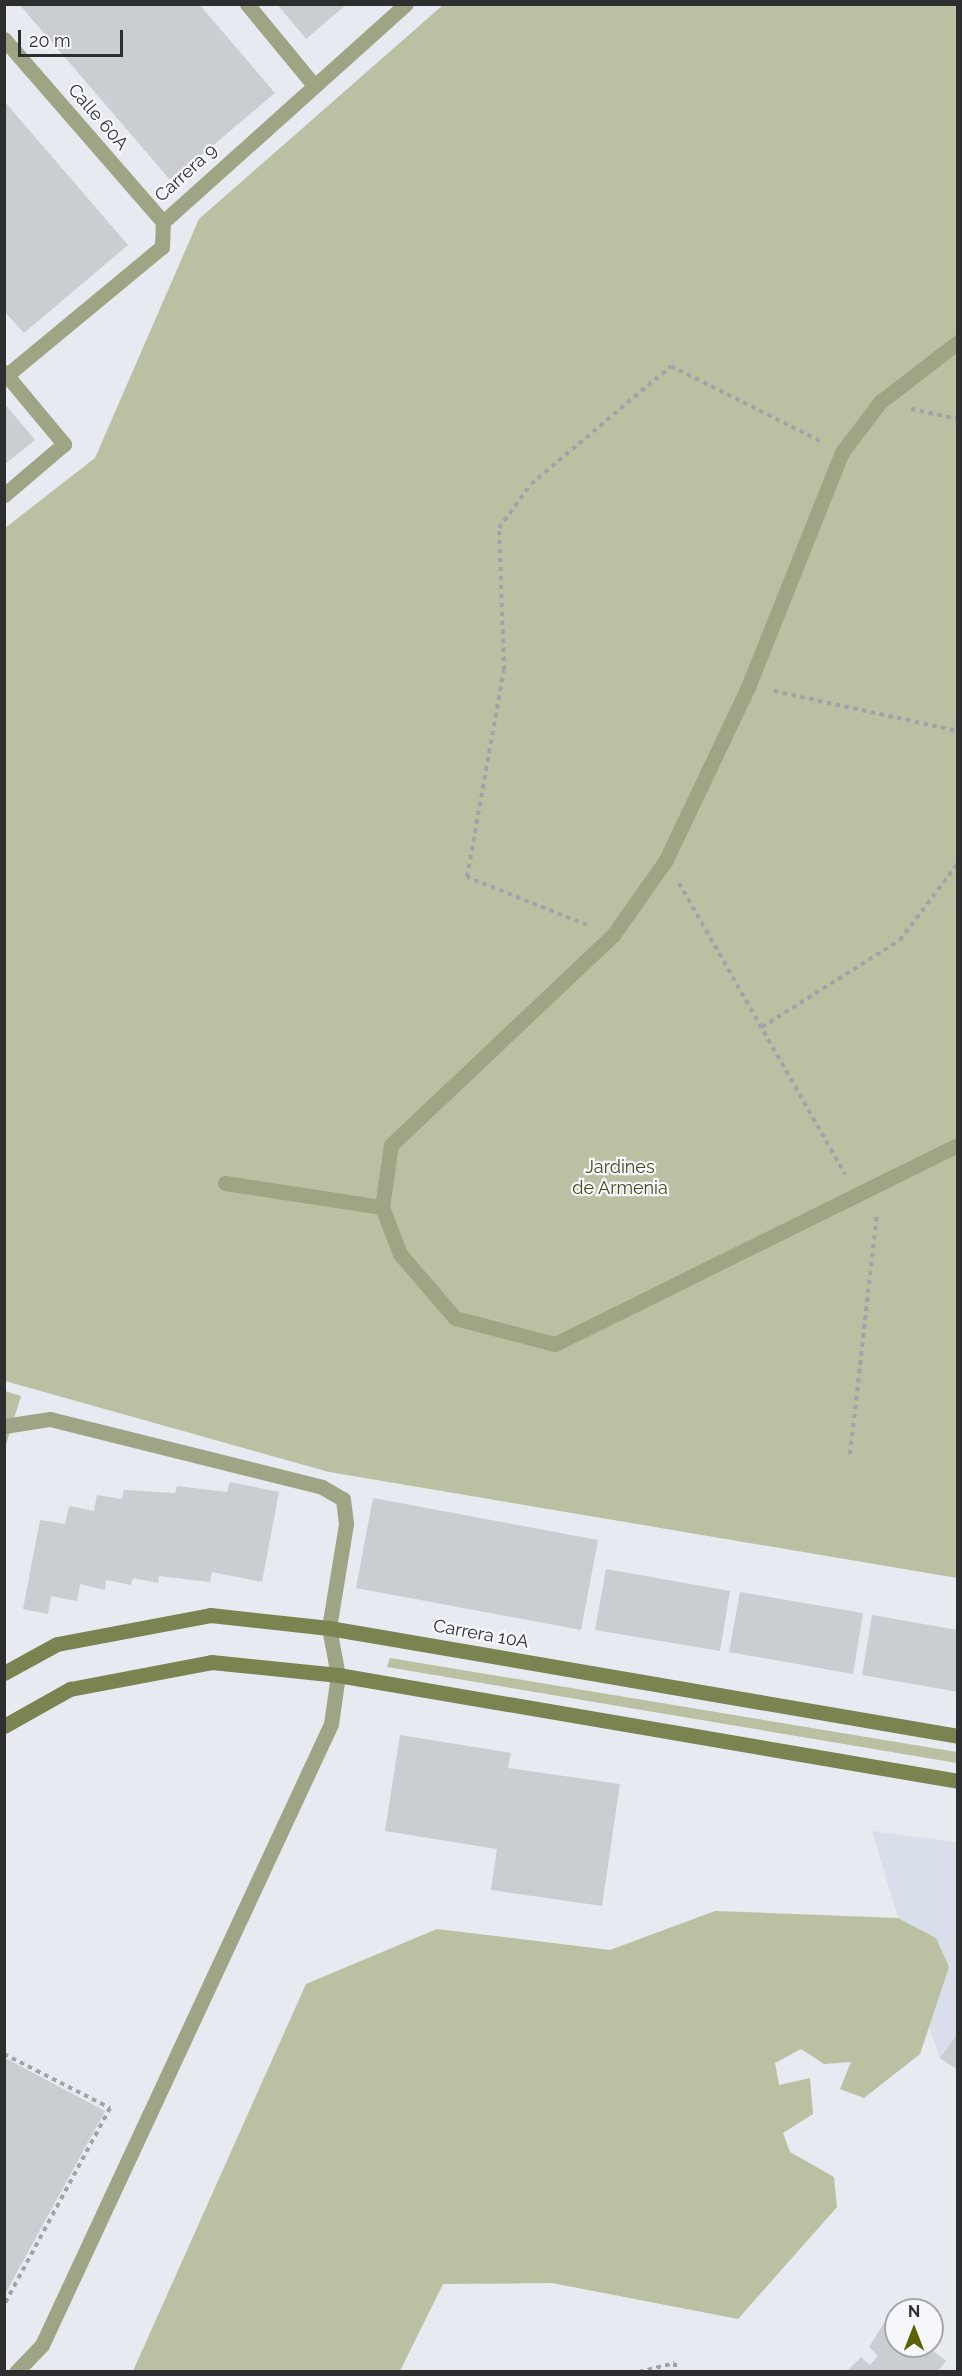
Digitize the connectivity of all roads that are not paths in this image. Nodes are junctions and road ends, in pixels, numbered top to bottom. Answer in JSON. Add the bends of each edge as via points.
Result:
{"nodes":[{"id":1,"x":246,"y":4,"type":"edge"},
{"id":2,"x":406,"y":4,"type":"edge"},
{"id":3,"x":4,"y":39,"type":"edge"},
{"id":4,"x":313,"y":84,"type":"junction"},
{"id":5,"x":163,"y":222,"type":"junction"},
{"id":6,"x":957,"y":342,"type":"edge"},
{"id":7,"x":6,"y":374,"type":"edge"},
{"id":8,"x":4,"y":495,"type":"edge"},
{"id":9,"x":957,"y":1145,"type":"edge"},
{"id":10,"x":225,"y":1183,"type":"dead end"},
{"id":11,"x":382,"y":1207,"type":"junction"},
{"id":12,"x":4,"y":1426,"type":"edge"},
{"id":13,"x":329,"y":1628,"type":"junction"},
{"id":14,"x":4,"y":1673,"type":"edge"},
{"id":15,"x":338,"y":1675,"type":"junction"},
{"id":16,"x":4,"y":1726,"type":"edge"},
{"id":17,"x":957,"y":1736,"type":"edge"},
{"id":18,"x":957,"y":1781,"type":"edge"},
{"id":19,"x":16,"y":2372,"type":"edge"}],
"edges":[{"from":1,"to":4,"type":"street"},
{"from":2,"to":4,"type":"street","name":"Carrera 9"},
{"from":3,"to":5,"type":"street","name":"Calle 60A"},
{"from":4,"to":5,"type":"street","name":"Carrera 9"},
{"from":5,"to":7,"type":"street","name":"Carrera 9","via":[[162,247]]},
{"from":6,"to":11,"type":"street","via":[[880,402],[842,452],[748,686],[666,860],[613,935],[392,1145]]},
{"from":7,"to":8,"type":"street","via":[[64,444]]},
{"from":9,"to":11,"type":"street","via":[[555,1344],[455,1318],[400,1254]]},
{"from":10,"to":11,"type":"street"},
{"from":12,"to":13,"type":"street","via":[[50,1419],[322,1487],[343,1499],[346,1524]]},
{"from":13,"to":14,"type":"street","name":"Carrera 10A","via":[[210,1615],[57,1644]]},
{"from":13,"to":15,"type":"street"},
{"from":13,"to":17,"type":"street","name":"Carrera 10A"},
{"from":15,"to":16,"type":"street","via":[[211,1662],[70,1689]]},
{"from":15,"to":18,"type":"street"},
{"from":15,"to":19,"type":"street","via":[[331,1724],[42,2345]]}]}
